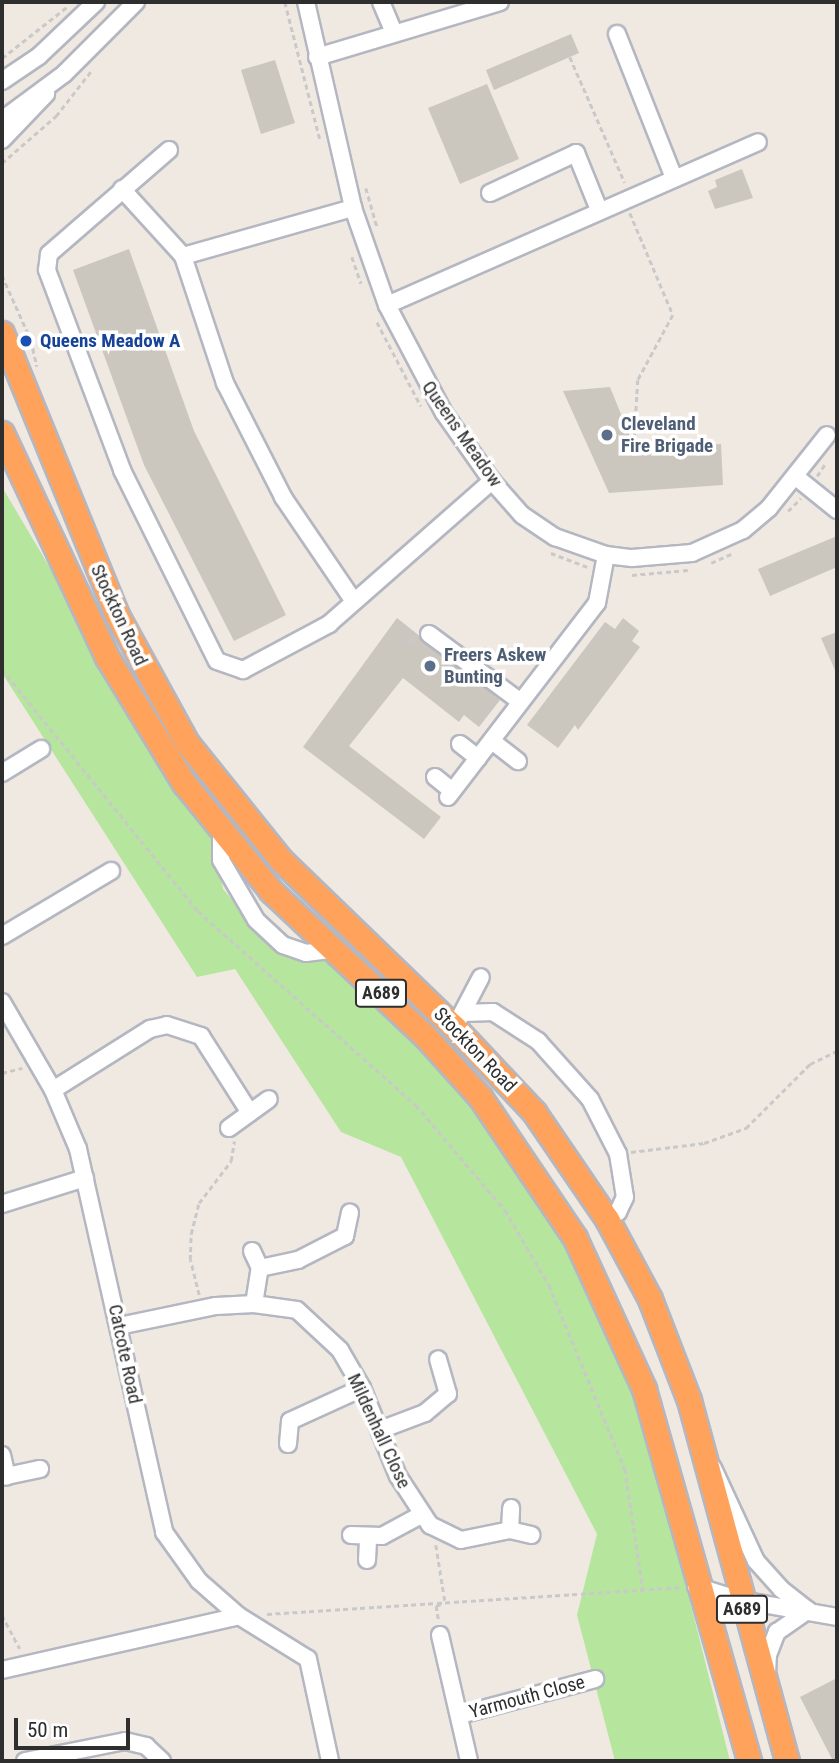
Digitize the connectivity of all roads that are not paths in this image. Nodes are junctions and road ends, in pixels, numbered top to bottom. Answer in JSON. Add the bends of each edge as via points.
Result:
{"nodes":[{"id":1,"x":96,"y":2,"type":"edge"},
{"id":2,"x":136,"y":2,"type":"edge"},
{"id":3,"x":306,"y":2,"type":"edge"},
{"id":4,"x":381,"y":2,"type":"edge"},
{"id":5,"x":500,"y":2,"type":"edge"},
{"id":6,"x":394,"y":33,"type":"junction"},
{"id":7,"x":617,"y":34,"type":"dead end"},
{"id":8,"x":317,"y":57,"type":"junction"},
{"id":9,"x":64,"y":74,"type":"junction"},
{"id":10,"x":2,"y":82,"type":"edge"},
{"id":11,"x":2,"y":120,"type":"edge"},
{"id":12,"x":2,"y":141,"type":"edge"},
{"id":13,"x":758,"y":142,"type":"dead end"},
{"id":14,"x":169,"y":150,"type":"dead end"},
{"id":15,"x":674,"y":178,"type":"junction"},
{"id":16,"x":122,"y":189,"type":"junction"},
{"id":17,"x":490,"y":193,"type":"dead end"},
{"id":18,"x":353,"y":208,"type":"junction"},
{"id":19,"x":599,"y":210,"type":"junction"},
{"id":20,"x":183,"y":256,"type":"junction"},
{"id":21,"x":387,"y":305,"type":"junction"},
{"id":22,"x":2,"y":333,"type":"edge"},
{"id":23,"x":2,"y":433,"type":"edge"},
{"id":24,"x":827,"y":435,"type":"dead end"},
{"id":25,"x":796,"y":477,"type":"junction"},
{"id":26,"x":492,"y":481,"type":"junction"},
{"id":27,"x":837,"y":510,"type":"edge"},
{"id":28,"x":605,"y":563,"type":"junction"},
{"id":29,"x":353,"y":600,"type":"junction"},
{"id":30,"x":429,"y":634,"type":"dead end"},
{"id":31,"x":521,"y":702,"type":"junction"},
{"id":32,"x":492,"y":741,"type":"junction"},
{"id":33,"x":460,"y":744,"type":"dead end"},
{"id":34,"x":41,"y":749,"type":"dead end"},
{"id":35,"x":478,"y":758,"type":"junction"},
{"id":36,"x":518,"y":761,"type":"dead end"},
{"id":37,"x":2,"y":773,"type":"edge"},
{"id":38,"x":435,"y":777,"type":"dead end"},
{"id":39,"x":221,"y":831,"type":"junction"},
{"id":40,"x":111,"y":871,"type":"dead end"},
{"id":41,"x":2,"y":936,"type":"edge"},
{"id":42,"x":332,"y":950,"type":"junction"},
{"id":43,"x":481,"y":977,"type":"dead end"},
{"id":44,"x":2,"y":1002,"type":"edge"},
{"id":45,"x":458,"y":1020,"type":"junction"},
{"id":46,"x":53,"y":1090,"type":"junction"},
{"id":47,"x":269,"y":1099,"type":"dead end"},
{"id":48,"x":250,"y":1114,"type":"junction"},
{"id":49,"x":229,"y":1128,"type":"road end"},
{"id":50,"x":85,"y":1178,"type":"junction"},
{"id":51,"x":2,"y":1204,"type":"edge"},
{"id":52,"x":350,"y":1213,"type":"dead end"},
{"id":53,"x":607,"y":1219,"type":"junction"},
{"id":54,"x":252,"y":1251,"type":"dead end"},
{"id":55,"x":260,"y":1268,"type":"junction"},
{"id":56,"x":254,"y":1304,"type":"junction"},
{"id":57,"x":119,"y":1326,"type":"junction"},
{"id":58,"x":438,"y":1359,"type":"dead end"},
{"id":59,"x":362,"y":1388,"type":"junction"},
{"id":60,"x":380,"y":1430,"type":"junction"},
{"id":61,"x":288,"y":1444,"type":"dead end"},
{"id":62,"x":704,"y":1454,"type":"junction"},
{"id":63,"x":2,"y":1455,"type":"edge"},
{"id":64,"x":40,"y":1469,"type":"dead end"},
{"id":65,"x":4,"y":1477,"type":"edge"},
{"id":66,"x":511,"y":1508,"type":"dead end"},
{"id":67,"x":421,"y":1515,"type":"junction"},
{"id":68,"x":510,"y":1530,"type":"junction"},
{"id":69,"x":351,"y":1535,"type":"dead end"},
{"id":70,"x":531,"y":1535,"type":"dead end"},
{"id":71,"x":368,"y":1539,"type":"junction"},
{"id":72,"x":367,"y":1560,"type":"dead end"},
{"id":73,"x":696,"y":1586,"type":"junction"},
{"id":74,"x":740,"y":1600,"type":"junction"},
{"id":75,"x":808,"y":1609,"type":"junction"},
{"id":76,"x":239,"y":1616,"type":"junction"},
{"id":77,"x":837,"y":1617,"type":"edge"},
{"id":78,"x":440,"y":1635,"type":"road end"},
{"id":79,"x":2,"y":1670,"type":"edge"},
{"id":80,"x":595,"y":1679,"type":"dead end"},
{"id":81,"x":767,"y":1694,"type":"junction"},
{"id":82,"x":460,"y":1715,"type":"junction"},
{"id":83,"x":24,"y":1761,"type":"edge"},
{"id":84,"x":162,"y":1761,"type":"edge"},
{"id":85,"x":330,"y":1761,"type":"edge"},
{"id":86,"x":468,"y":1761,"type":"edge"},
{"id":87,"x":749,"y":1761,"type":"edge"},
{"id":88,"x":788,"y":1761,"type":"edge"}],
"edges":[{"from":1,"to":10,"type":"street","via":[[39,56]]},
{"from":2,"to":9,"type":"street"},
{"from":3,"to":8,"type":"street","name":"Queens Meadow"},
{"from":4,"to":6,"type":"street"},
{"from":5,"to":6,"type":"street"},
{"from":6,"to":8,"type":"street"},
{"from":7,"to":15,"type":"street"},
{"from":8,"to":18,"type":"street","name":"Queens Meadow"},
{"from":9,"to":11,"type":"street"},
{"from":9,"to":12,"type":"street"},
{"from":13,"to":15,"type":"street"},
{"from":14,"to":16,"type":"street"},
{"from":15,"to":19,"type":"street"},
{"from":16,"to":20,"type":"street"},
{"from":16,"to":29,"type":"street","via":[[49,254],[47,270],[122,470],[217,662],[243,670],[329,624]]},
{"from":17,"to":19,"type":"street","via":[[576,153]]},
{"from":18,"to":20,"type":"street"},
{"from":18,"to":21,"type":"street","name":"Queens Meadow"},
{"from":19,"to":21,"type":"street"},
{"from":20,"to":29,"type":"street","via":[[225,383],[283,497]]},
{"from":21,"to":26,"type":"street","name":"Queens Meadow","via":[[419,371]]},
{"from":22,"to":45,"type":"highway","name":"Stockton Road","number":"A689","via":[[117,615],[187,743],[281,860]]},
{"from":23,"to":39,"type":"highway","name":"Stockton Road","number":"A689","via":[[107,657],[178,772]]},
{"from":24,"to":25,"type":"street","name":"Queens Meadow"},
{"from":25,"to":27,"type":"street"},
{"from":25,"to":28,"type":"street","name":"Queens Meadow","via":[[743,530],[708,547],[673,557]]},
{"from":26,"to":28,"type":"street","name":"Queens Meadow","via":[[522,515]]},
{"from":26,"to":29,"type":"street"},
{"from":28,"to":31,"type":"street","via":[[597,603]]},
{"from":30,"to":31,"type":"street"},
{"from":31,"to":32,"type":"street"},
{"from":32,"to":35,"type":"street"},
{"from":32,"to":36,"type":"street"},
{"from":33,"to":35,"type":"street"},
{"from":34,"to":37,"type":"street","via":[[18,756]]},
{"from":35,"to":38,"type":"street","via":[[450,794]]},
{"from":39,"to":42,"type":"highway","name":"Stockton Road","number":"A689","via":[[271,891]]},
{"from":39,"to":42,"type":"street","via":[[221,860],[256,920],[282,945],[306,953]]},
{"from":40,"to":41,"type":"street"},
{"from":42,"to":73,"type":"highway","name":"Stockton Road","number":"A689","via":[[426,1037],[481,1097],[575,1238],[644,1389]]},
{"from":43,"to":45,"type":"street"},
{"from":44,"to":46,"type":"street","name":"Catcote Road"},
{"from":45,"to":53,"type":"highway","name":"Stockton Road","number":"A689","via":[[534,1112]]},
{"from":45,"to":53,"type":"street","via":[[493,1012],[538,1041],[590,1099],[618,1154],[625,1197],[618,1212]]},
{"from":46,"to":48,"type":"street","via":[[150,1029],[167,1025],[201,1036]]},
{"from":46,"to":50,"type":"street","name":"Catcote Road","via":[[70,1125]]},
{"from":47,"to":48,"type":"street"},
{"from":48,"to":49,"type":"street"},
{"from":50,"to":51,"type":"street"},
{"from":50,"to":57,"type":"street","name":"Catcote Road"},
{"from":52,"to":55,"type":"street","via":[[353,1239],[298,1260]]},
{"from":53,"to":62,"type":"highway","name":"Stockton Road","number":"A689","via":[[659,1322]]},
{"from":54,"to":55,"type":"street"},
{"from":55,"to":56,"type":"street"},
{"from":56,"to":57,"type":"street","name":"Mildenhall Close"},
{"from":56,"to":59,"type":"street","name":"Mildenhall Close","via":[[297,1310],[340,1350]]},
{"from":57,"to":76,"type":"street","name":"Catcote Road","via":[[164,1532],[199,1581]]},
{"from":58,"to":60,"type":"street","via":[[448,1394],[425,1413]]},
{"from":59,"to":60,"type":"street","name":"Mildenhall Close"},
{"from":59,"to":61,"type":"street","via":[[284,1417]]},
{"from":60,"to":67,"type":"street","name":"Mildenhall Close","via":[[398,1476]]},
{"from":62,"to":74,"type":"highway","name":"Stockton Road","number":"A689"},
{"from":62,"to":75,"type":"street","via":[[726,1490],[740,1534],[756,1561],[780,1589]]},
{"from":63,"to":65,"type":"street"},
{"from":64,"to":65,"type":"street"},
{"from":66,"to":68,"type":"street"},
{"from":67,"to":68,"type":"street","name":"Mildenhall Close","via":[[461,1540]]},
{"from":67,"to":71,"type":"street"},
{"from":68,"to":70,"type":"street","name":"Mildenhall Close"},
{"from":69,"to":71,"type":"street"},
{"from":71,"to":72,"type":"street"},
{"from":73,"to":74,"type":"street"},
{"from":73,"to":87,"type":"highway","name":"Stockton Road","number":"A689"},
{"from":74,"to":75,"type":"street"},
{"from":74,"to":81,"type":"highway","name":"Stockton Road","number":"A689"},
{"from":75,"to":77,"type":"street"},
{"from":75,"to":81,"type":"street","via":[[777,1632],[768,1655]]},
{"from":76,"to":79,"type":"street"},
{"from":76,"to":85,"type":"street","name":"Catcote Road","via":[[308,1659]]},
{"from":78,"to":82,"type":"street"},
{"from":80,"to":82,"type":"street","name":"Yarmouth Close"},
{"from":81,"to":88,"type":"highway","name":"Stockton Road","number":"A689"},
{"from":82,"to":86,"type":"street"},
{"from":83,"to":84,"type":"street","via":[[125,1741],[146,1746]]}]}
